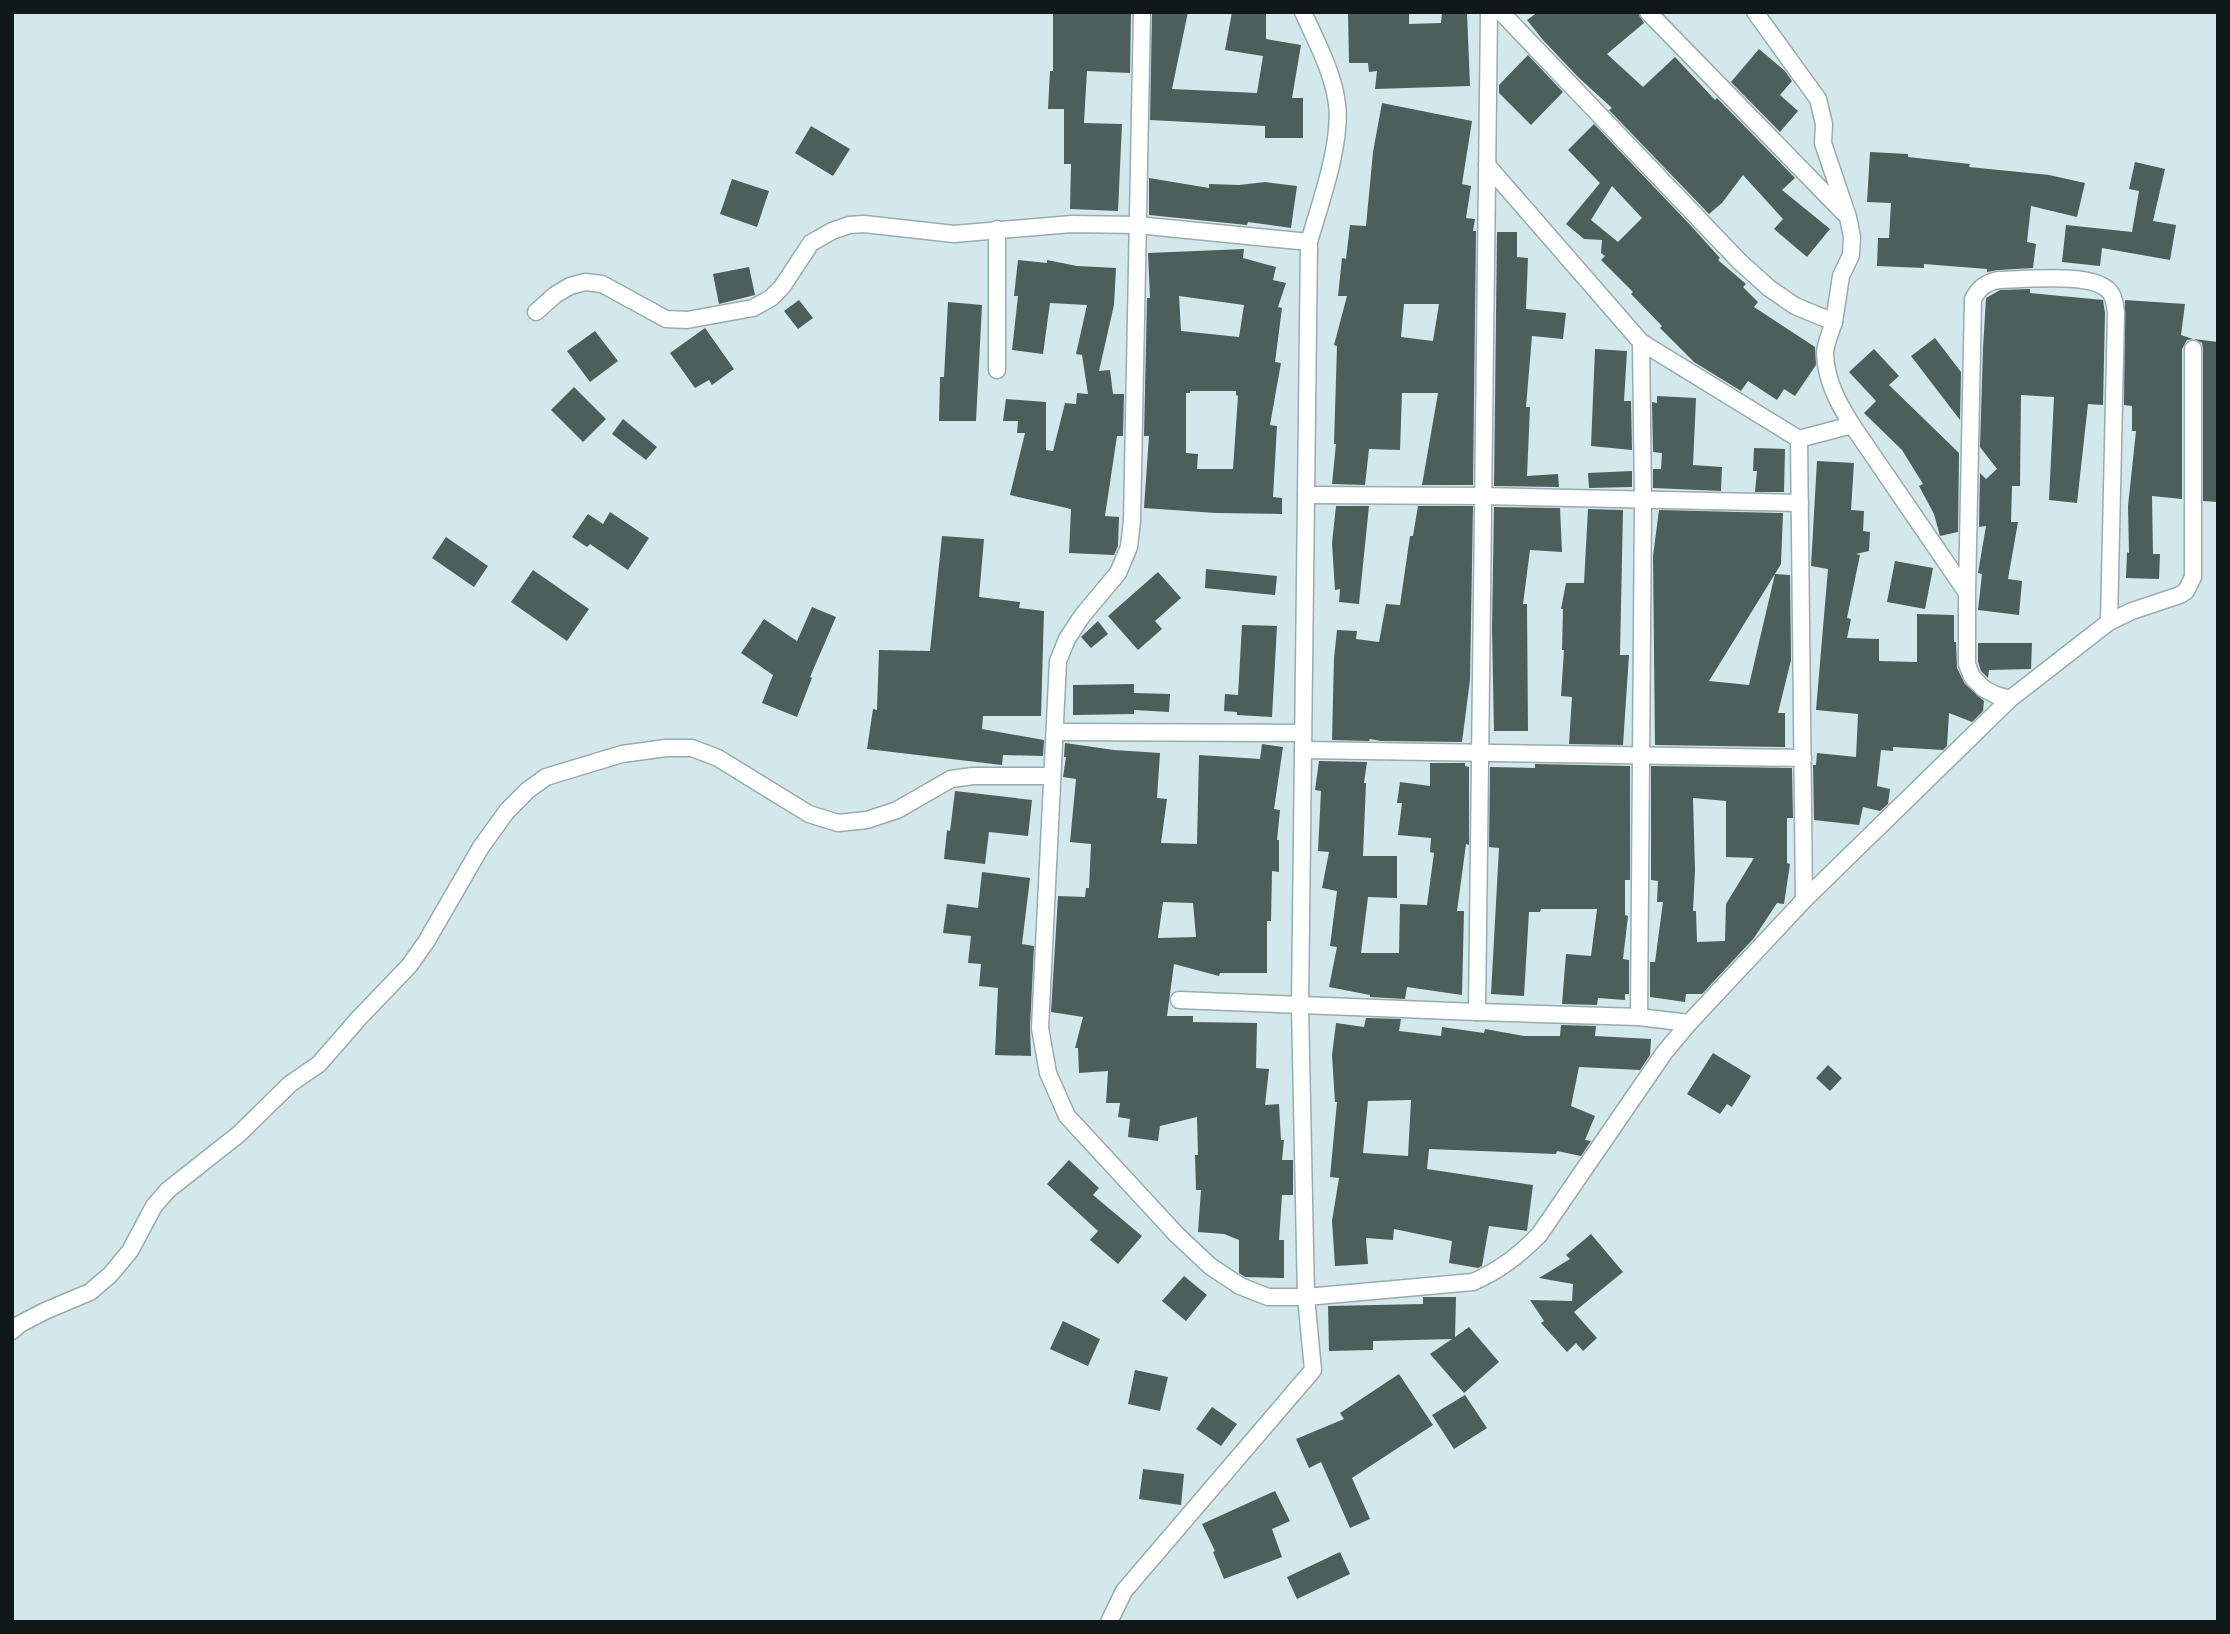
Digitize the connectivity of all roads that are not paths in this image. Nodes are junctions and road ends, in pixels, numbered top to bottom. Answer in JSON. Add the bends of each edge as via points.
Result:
{"nodes":[{"id":1,"x":1142,"y":12,"type":"edge"},
{"id":2,"x":1303,"y":12,"type":"edge"},
{"id":3,"x":1489,"y":12,"type":"edge"},
{"id":4,"x":1502,"y":12,"type":"edge"},
{"id":5,"x":1648,"y":12,"type":"edge"},
{"id":6,"x":1755,"y":12,"type":"edge"},
{"id":7,"x":1487,"y":165,"type":"junction"},
{"id":8,"x":1848,"y":217,"type":"junction"},
{"id":9,"x":1137,"y":225,"type":"junction"},
{"id":10,"x":997,"y":229,"type":"junction"},
{"id":11,"x":1309,"y":243,"type":"junction"},
{"id":12,"x":536,"y":312,"type":"dead end"},
{"id":13,"x":1833,"y":322,"type":"junction"},
{"id":14,"x":1641,"y":342,"type":"junction"},
{"id":15,"x":2193,"y":349,"type":"dead end"},
{"id":16,"x":997,"y":370,"type":"dead end"},
{"id":17,"x":1852,"y":425,"type":"junction"},
{"id":18,"x":1799,"y":439,"type":"junction"},
{"id":19,"x":1306,"y":495,"type":"junction"},
{"id":20,"x":1483,"y":496,"type":"junction"},
{"id":21,"x":1643,"y":500,"type":"junction"},
{"id":22,"x":1800,"y":503,"type":"junction"},
{"id":23,"x":1967,"y":593,"type":"junction"},
{"id":24,"x":2109,"y":622,"type":"junction"},
{"id":25,"x":2010,"y":699,"type":"junction"},
{"id":26,"x":1055,"y":732,"type":"junction"},
{"id":27,"x":1303,"y":733,"type":"junction"},
{"id":28,"x":1303,"y":750,"type":"junction"},
{"id":29,"x":1480,"y":751,"type":"junction"},
{"id":30,"x":1641,"y":754,"type":"junction"},
{"id":31,"x":1803,"y":758,"type":"junction"},
{"id":32,"x":1052,"y":776,"type":"junction"},
{"id":33,"x":1804,"y":900,"type":"junction"},
{"id":34,"x":1180,"y":1000,"type":"dead end"},
{"id":35,"x":1300,"y":1006,"type":"junction"},
{"id":36,"x":1478,"y":1012,"type":"junction"},
{"id":37,"x":1639,"y":1017,"type":"junction"},
{"id":38,"x":1689,"y":1023,"type":"junction"},
{"id":39,"x":1306,"y":1297,"type":"junction"},
{"id":40,"x":12,"y":1331,"type":"edge"},
{"id":41,"x":1108,"y":1622,"type":"edge"}],
"edges":[{"from":1,"to":9,"type":"street"},
{"from":2,"to":11,"type":"street","via":[[1337,105],[1335,147]]},
{"from":3,"to":7,"type":"street"},
{"from":4,"to":13,"type":"street","via":[[1740,262],[1795,306]]},
{"from":5,"to":8,"type":"street"},
{"from":6,"to":8,"type":"street","via":[[1818,99],[1823,143]]},
{"from":7,"to":14,"type":"street"},
{"from":7,"to":20,"type":"street"},
{"from":8,"to":13,"type":"street","via":[[1851,255],[1841,276]]},
{"from":9,"to":10,"type":"street","via":[[1072,223]]},
{"from":9,"to":11,"type":"street"},
{"from":9,"to":26,"type":"street","via":[[1129,547],[1118,573],[1082,616],[1058,661]]},
{"from":10,"to":12,"type":"street","via":[[954,234],[849,225],[811,243],[771,298],[740,311],[666,319],[602,284],[585,282],[555,295]]},
{"from":10,"to":16,"type":"street"},
{"from":11,"to":19,"type":"street"},
{"from":13,"to":17,"type":"street","via":[[1825,352],[1830,382]]},
{"from":14,"to":18,"type":"street"},
{"from":14,"to":21,"type":"street"},
{"from":15,"to":24,"type":"street","via":[[2193,578],[2180,595]]},
{"from":17,"to":18,"type":"street"},
{"from":17,"to":23,"type":"street"},
{"from":18,"to":22,"type":"street"},
{"from":19,"to":20,"type":"street"},
{"from":19,"to":27,"type":"street"},
{"from":20,"to":21,"type":"street"},
{"from":20,"to":29,"type":"street"},
{"from":21,"to":22,"type":"street"},
{"from":21,"to":30,"type":"street"},
{"from":22,"to":31,"type":"street"},
{"from":23,"to":24,"type":"street","via":[[1973,299],[1979,289],[1998,280],[2087,279],[2109,290],[2116,313]]},
{"from":23,"to":25,"type":"street","via":[[1967,664],[1972,677],[1984,689]]},
{"from":24,"to":25,"type":"street"},
{"from":25,"to":33,"type":"street"},
{"from":26,"to":27,"type":"street"},
{"from":26,"to":32,"type":"street"},
{"from":27,"to":28,"type":"street"},
{"from":28,"to":29,"type":"street"},
{"from":28,"to":35,"type":"street"},
{"from":29,"to":30,"type":"street"},
{"from":29,"to":36,"type":"street"},
{"from":30,"to":31,"type":"street"},
{"from":30,"to":37,"type":"street"},
{"from":31,"to":33,"type":"street"},
{"from":32,"to":39,"type":"street","via":[[1040,1028],[1048,1073],[1067,1116],[1210,1266],[1268,1297]]},
{"from":32,"to":40,"type":"street","via":[[951,779],[897,810],[838,823],[809,814],[718,758],[692,748],[622,754],[546,777],[507,811],[409,966],[319,1064],[168,1190],[110,1275],[90,1292]]},
{"from":33,"to":38,"type":"street"},
{"from":34,"to":35,"type":"street"},
{"from":35,"to":36,"type":"street"},
{"from":35,"to":39,"type":"street"},
{"from":36,"to":37,"type":"street"},
{"from":37,"to":38,"type":"street"},
{"from":38,"to":39,"type":"street","via":[[1539,1235],[1498,1271],[1473,1282]]},
{"from":39,"to":41,"type":"street","via":[[1313,1370],[1124,1591]]}]}
